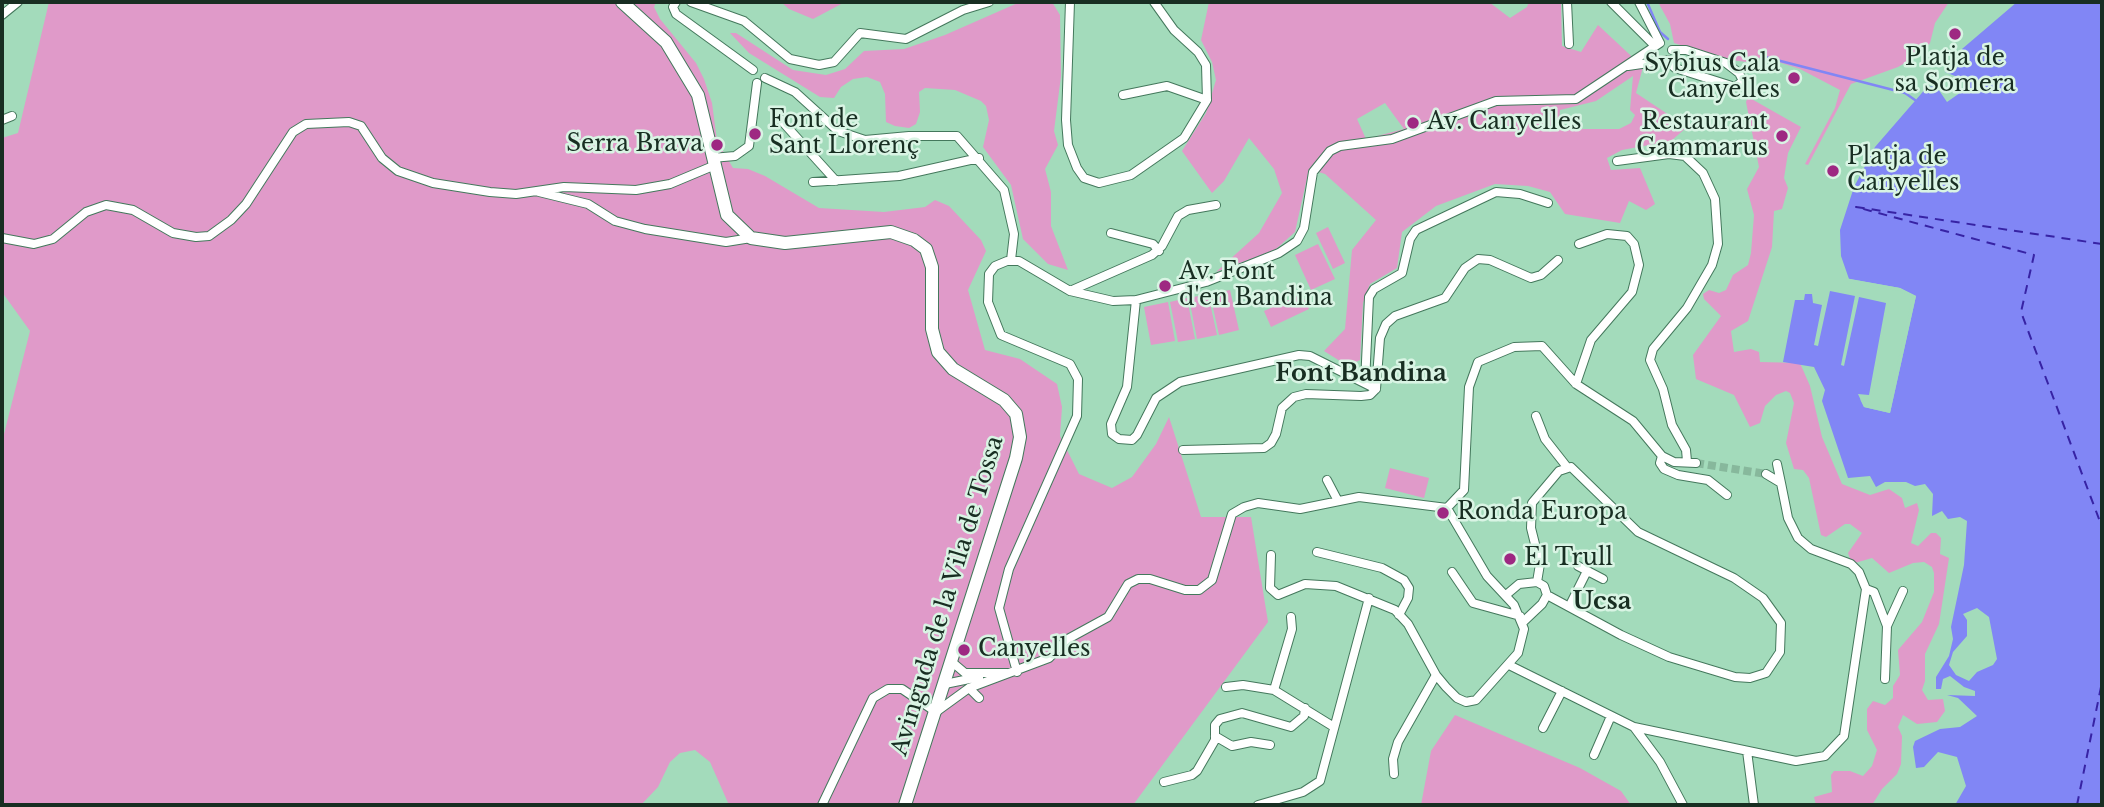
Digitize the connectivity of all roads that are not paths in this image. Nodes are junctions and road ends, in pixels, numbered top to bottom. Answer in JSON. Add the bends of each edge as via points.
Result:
{"nodes":[{"id":1,"x":18,"y":2,"type":"edge"},
{"id":2,"x":622,"y":2,"type":"edge"},
{"id":3,"x":676,"y":2,"type":"edge"},
{"id":4,"x":691,"y":2,"type":"edge"},
{"id":5,"x":989,"y":2,"type":"edge"},
{"id":6,"x":1070,"y":2,"type":"edge"},
{"id":7,"x":1154,"y":2,"type":"edge"},
{"id":8,"x":1567,"y":2,"type":"edge"},
{"id":9,"x":1611,"y":2,"type":"edge"},
{"id":10,"x":1639,"y":2,"type":"edge"},
{"id":11,"x":2,"y":15,"type":"edge"},
{"id":12,"x":1569,"y":44,"type":"dead end"},
{"id":13,"x":1656,"y":46,"type":"junction"},
{"id":14,"x":1672,"y":50,"type":"junction"},
{"id":15,"x":1654,"y":61,"type":"junction"},
{"id":16,"x":1668,"y":62,"type":"junction"},
{"id":17,"x":1622,"y":68,"type":"junction"},
{"id":18,"x":761,"y":81,"type":"junction"},
{"id":19,"x":1123,"y":95,"type":"dead end"},
{"id":20,"x":1207,"y":100,"type":"junction"},
{"id":21,"x":12,"y":116,"type":"dead end"},
{"id":22,"x":779,"y":118,"type":"dead end"},
{"id":23,"x":2,"y":120,"type":"edge"},
{"id":24,"x":979,"y":158,"type":"junction"},
{"id":25,"x":1617,"y":161,"type":"dead end"},
{"id":26,"x":713,"y":162,"type":"junction"},
{"id":27,"x":836,"y":181,"type":"junction"},
{"id":28,"x":813,"y":182,"type":"dead end"},
{"id":29,"x":532,"y":190,"type":"junction"},
{"id":30,"x":1548,"y":203,"type":"dead end"},
{"id":31,"x":1216,"y":205,"type":"dead end"},
{"id":32,"x":1111,"y":233,"type":"dead end"},
{"id":33,"x":2,"y":237,"type":"edge"},
{"id":34,"x":751,"y":238,"type":"junction"},
{"id":35,"x":1579,"y":244,"type":"dead end"},
{"id":36,"x":1159,"y":251,"type":"junction"},
{"id":37,"x":1011,"y":260,"type":"junction"},
{"id":38,"x":1558,"y":260,"type":"dead end"},
{"id":39,"x":1070,"y":291,"type":"junction"},
{"id":40,"x":1136,"y":300,"type":"junction"},
{"id":41,"x":1365,"y":383,"type":"junction"},
{"id":42,"x":1576,"y":384,"type":"junction"},
{"id":43,"x":1376,"y":389,"type":"junction"},
{"id":44,"x":1536,"y":416,"type":"dead end"},
{"id":45,"x":1183,"y":450,"type":"dead end"},
{"id":46,"x":1662,"y":456,"type":"junction"},
{"id":47,"x":1777,"y":464,"type":"dead end"},
{"id":48,"x":1567,"y":467,"type":"junction"},
{"id":49,"x":1766,"y":474,"type":"tunnel mouth"},
{"id":50,"x":1327,"y":481,"type":"dead end"},
{"id":51,"x":1781,"y":483,"type":"junction"},
{"id":52,"x":1727,"y":495,"type":"dead end"},
{"id":53,"x":1338,"y":501,"type":"junction"},
{"id":54,"x":1447,"y":508,"type":"junction"},
{"id":55,"x":1317,"y":552,"type":"dead end"},
{"id":56,"x":1271,"y":555,"type":"dead end"},
{"id":57,"x":1578,"y":566,"type":"dead end"},
{"id":58,"x":1587,"y":571,"type":"junction"},
{"id":59,"x":1452,"y":572,"type":"dead end"},
{"id":60,"x":1603,"y":579,"type":"dead end"},
{"id":61,"x":1537,"y":582,"type":"junction"},
{"id":62,"x":1866,"y":589,"type":"junction"},
{"id":63,"x":1903,"y":591,"type":"dead end"},
{"id":64,"x":1506,"y":595,"type":"junction"},
{"id":65,"x":1547,"y":595,"type":"junction"},
{"id":66,"x":1369,"y":598,"type":"junction"},
{"id":67,"x":1569,"y":607,"type":"junction"},
{"id":68,"x":1399,"y":615,"type":"junction"},
{"id":69,"x":1291,"y":617,"type":"dead end"},
{"id":70,"x":1522,"y":619,"type":"junction"},
{"id":71,"x":1887,"y":626,"type":"junction"},
{"id":72,"x":952,"y":662,"type":"junction"},
{"id":73,"x":1509,"y":665,"type":"junction"},
{"id":74,"x":1017,"y":672,"type":"junction"},
{"id":75,"x":993,"y":674,"type":"junction"},
{"id":76,"x":1436,"y":676,"type":"junction"},
{"id":77,"x":1885,"y":679,"type":"dead end"},
{"id":78,"x":944,"y":684,"type":"junction"},
{"id":79,"x":1226,"y":687,"type":"dead end"},
{"id":80,"x":969,"y":688,"type":"junction"},
{"id":81,"x":1274,"y":690,"type":"junction"},
{"id":82,"x":1562,"y":691,"type":"junction"},
{"id":83,"x":979,"y":698,"type":"dead end"},
{"id":84,"x":1306,"y":708,"type":"junction"},
{"id":85,"x":936,"y":712,"type":"junction"},
{"id":86,"x":1611,"y":716,"type":"junction"},
{"id":87,"x":1334,"y":727,"type":"junction"},
{"id":88,"x":1634,"y":727,"type":"junction"},
{"id":89,"x":1544,"y":728,"type":"dead end"},
{"id":90,"x":1215,"y":736,"type":"junction"},
{"id":91,"x":1270,"y":745,"type":"dead end"},
{"id":92,"x":1747,"y":751,"type":"junction"},
{"id":93,"x":1594,"y":755,"type":"dead end"},
{"id":94,"x":1394,"y":774,"type":"dead end"},
{"id":95,"x":1164,"y":782,"type":"dead end"},
{"id":96,"x":822,"y":805,"type":"edge"},
{"id":97,"x":905,"y":805,"type":"edge"},
{"id":98,"x":1258,"y":805,"type":"edge"},
{"id":99,"x":1684,"y":805,"type":"edge"},
{"id":100,"x":1755,"y":805,"type":"edge"}],
"edges":[{"from":1,"to":11,"type":"street"},
{"from":2,"to":26,"type":"main road","via":[[680,61],[698,95]]},
{"from":3,"to":18,"type":"street","via":[[676,14],[753,71],[762,70]]},
{"from":4,"to":5,"type":"street","via":[[744,21],[790,59],[819,65],[834,62],[860,33],[906,39]]},
{"from":6,"to":20,"type":"street","via":[[1066,120],[1069,145],[1084,178],[1099,183],[1131,175],[1184,138]]},
{"from":7,"to":20,"type":"street","via":[[1206,65]]},
{"from":8,"to":12,"type":"street"},
{"from":9,"to":13,"type":"street"},
{"from":10,"to":13,"type":"street"},
{"from":13,"to":14,"type":"street"},
{"from":13,"to":15,"type":"street"},
{"from":13,"to":17,"type":"street"},
{"from":14,"to":16,"type":"street"},
{"from":14,"to":16,"type":"street","via":[[1726,63],[1743,81],[1735,88]]},
{"from":15,"to":16,"type":"street"},
{"from":15,"to":17,"type":"street"},
{"from":17,"to":40,"type":"street","via":[[1576,99],[1496,101],[1392,139],[1340,146],[1313,172],[1304,228],[1297,242],[1206,282]]},
{"from":18,"to":24,"type":"street","via":[[795,92],[838,131],[865,140],[957,136]]},
{"from":18,"to":26,"type":"street","via":[[749,146]]},
{"from":19,"to":20,"type":"street","via":[[1167,86]]},
{"from":21,"to":23,"type":"street"},
{"from":22,"to":27,"type":"street"},
{"from":24,"to":27,"type":"street","via":[[899,176]]},
{"from":24,"to":37,"type":"street","via":[[1008,201],[1014,234]]},
{"from":25,"to":46,"type":"street","via":[[1685,156],[1703,173],[1715,199],[1718,244],[1712,265],[1650,360],[1672,425],[1691,462]]},
{"from":26,"to":29,"type":"street","via":[[670,184],[636,190]]},
{"from":26,"to":34,"type":"main road","via":[[727,215]]},
{"from":27,"to":28,"type":"street"},
{"from":29,"to":33,"type":"street","via":[[490,192],[413,177],[382,158],[361,126],[349,122],[306,124],[293,132],[246,204],[209,236],[173,233],[133,210],[106,205],[86,212],[53,239],[34,244]]},
{"from":29,"to":34,"type":"street","via":[[588,204],[615,221],[645,229],[726,242]]},
{"from":30,"to":41,"type":"street","via":[[1496,192],[1416,230],[1402,273],[1374,289],[1369,297]]},
{"from":31,"to":36,"type":"street","via":[[1178,216]]},
{"from":32,"to":36,"type":"street","via":[[1153,244]]},
{"from":34,"to":72,"type":"main road","name":"Avinguda de la Vila de Tossa","via":[[785,243],[891,232],[915,240],[926,250],[932,267],[932,329],[939,352],[953,369],[1004,400],[1016,415],[1020,437],[1016,458]]},
{"from":35,"to":42,"type":"street","via":[[1594,236],[1621,234],[1633,242],[1639,265],[1632,292],[1591,340]]},
{"from":36,"to":39,"type":"street"},
{"from":37,"to":39,"type":"street"},
{"from":37,"to":74,"type":"street","via":[[995,266],[989,274],[988,302],[995,326],[1013,342],[1070,364],[1078,379],[1077,416],[1009,569],[999,608]]},
{"from":38,"to":43,"type":"street","via":[[1531,278],[1487,258],[1478,259],[1465,268],[1445,298],[1395,316],[1380,338]]},
{"from":39,"to":40,"type":"street","via":[[1113,301]]},
{"from":40,"to":41,"type":"street","via":[[1127,387],[1111,424],[1112,434],[1119,439],[1132,439],[1156,398],[1187,380],[1299,355]]},
{"from":41,"to":43,"type":"street"},
{"from":42,"to":46,"type":"street","via":[[1633,421]]},
{"from":42,"to":54,"type":"street","via":[[1552,355],[1537,345],[1506,349],[1478,362],[1469,387],[1464,490]]},
{"from":43,"to":45,"type":"street","via":[[1361,396],[1294,397],[1282,408],[1276,434],[1264,448]]},
{"from":44,"to":48,"type":"street","via":[[1545,439]]},
{"from":46,"to":52,"type":"street","via":[[1664,468],[1707,480]]},
{"from":47,"to":51,"type":"street"},
{"from":48,"to":61,"type":"street","via":[[1532,503],[1531,528],[1540,564]]},
{"from":48,"to":67,"type":"street","via":[[1638,532],[1756,592],[1781,623],[1780,652],[1759,677],[1735,677],[1669,657]]},
{"from":49,"to":51,"type":"street"},
{"from":50,"to":53,"type":"street"},
{"from":51,"to":62,"type":"street","via":[[1788,519],[1798,538],[1811,549],[1851,564]]},
{"from":53,"to":54,"type":"street","via":[[1375,498]]},
{"from":53,"to":74,"type":"street","via":[[1300,509],[1258,503],[1244,507],[1233,514],[1212,580],[1199,590],[1138,579],[1128,584],[1098,625],[1066,640],[1049,658]]},
{"from":54,"to":64,"type":"street","via":[[1487,576]]},
{"from":55,"to":68,"type":"street","via":[[1382,568],[1404,580],[1408,598]]},
{"from":56,"to":66,"type":"street","via":[[1270,587],[1278,595],[1305,584],[1336,586]]},
{"from":57,"to":58,"type":"street"},
{"from":58,"to":60,"type":"street"},
{"from":58,"to":67,"type":"street"},
{"from":59,"to":70,"type":"street","via":[[1473,603]]},
{"from":61,"to":64,"type":"street","via":[[1519,584]]},
{"from":61,"to":65,"type":"street"},
{"from":62,"to":71,"type":"street","via":[[1874,592]]},
{"from":62,"to":92,"type":"street","via":[[1854,682],[1839,744],[1825,756],[1807,761]]},
{"from":63,"to":71,"type":"street"},
{"from":64,"to":70,"type":"street"},
{"from":65,"to":67,"type":"street"},
{"from":65,"to":70,"type":"street"},
{"from":66,"to":68,"type":"street"},
{"from":66,"to":87,"type":"street"},
{"from":68,"to":76,"type":"street"},
{"from":69,"to":81,"type":"street","via":[[1292,629]]},
{"from":70,"to":73,"type":"street","via":[[1523,638]]},
{"from":71,"to":77,"type":"street"},
{"from":72,"to":75,"type":"street","via":[[965,674]]},
{"from":72,"to":78,"type":"main road","name":"Avinguda de la Vila de Tossa"},
{"from":73,"to":76,"type":"street","via":[[1476,700],[1466,702]]},
{"from":73,"to":82,"type":"street"},
{"from":74,"to":75,"type":"street"},
{"from":74,"to":80,"type":"street"},
{"from":75,"to":78,"type":"street"},
{"from":76,"to":94,"type":"street","via":[[1398,742]]},
{"from":78,"to":85,"type":"main road","name":"Avinguda de la Vila de Tossa"},
{"from":79,"to":81,"type":"street"},
{"from":80,"to":83,"type":"street"},
{"from":80,"to":85,"type":"street"},
{"from":81,"to":84,"type":"street"},
{"from":82,"to":86,"type":"street"},
{"from":82,"to":89,"type":"street"},
{"from":84,"to":87,"type":"street"},
{"from":84,"to":90,"type":"street","via":[[1292,727],[1231,713],[1215,725]]},
{"from":85,"to":96,"type":"street","via":[[902,690],[888,689],[873,698]]},
{"from":85,"to":97,"type":"main road","name":"Avinguda de la Vila de Tossa"},
{"from":86,"to":88,"type":"street"},
{"from":86,"to":93,"type":"street"},
{"from":87,"to":98,"type":"street","via":[[1325,769],[1314,786]]},
{"from":88,"to":92,"type":"street"},
{"from":88,"to":99,"type":"street"},
{"from":90,"to":91,"type":"street","via":[[1231,746]]},
{"from":90,"to":95,"type":"street","via":[[1195,774]]},
{"from":92,"to":100,"type":"street"}]}
